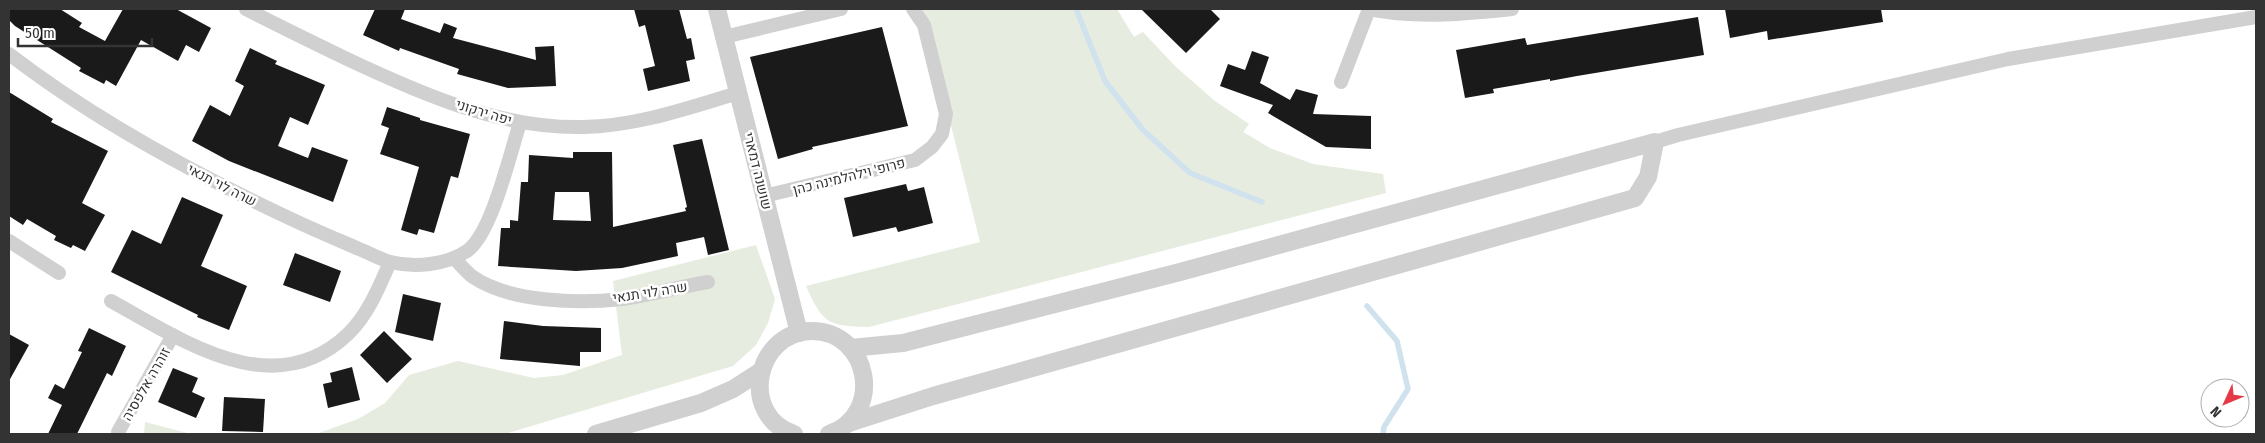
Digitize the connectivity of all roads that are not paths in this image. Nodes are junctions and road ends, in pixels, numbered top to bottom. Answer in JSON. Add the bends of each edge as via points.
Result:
{"nodes":[{"id":1,"x":248,"y":9,"type":"edge"},
{"id":2,"x":717,"y":9,"type":"edge"},
{"id":3,"x":841,"y":9,"type":"edge"},
{"id":4,"x":913,"y":9,"type":"edge"},
{"id":5,"x":1368,"y":9,"type":"edge"},
{"id":6,"x":1512,"y":9,"type":"edge"},
{"id":7,"x":2256,"y":17,"type":"edge"},
{"id":8,"x":724,"y":37,"type":"junction"},
{"id":9,"x":9,"y":54,"type":"edge"},
{"id":10,"x":1341,"y":82,"type":"dead end"},
{"id":11,"x":738,"y":92,"type":"junction"},
{"id":12,"x":520,"y":123,"type":"junction"},
{"id":13,"x":1655,"y":142,"type":"junction"},
{"id":14,"x":764,"y":196,"type":"junction"},
{"id":15,"x":9,"y":242,"type":"edge"},
{"id":16,"x":454,"y":258,"type":"junction"},
{"id":17,"x":390,"y":262,"type":"junction"},
{"id":18,"x":59,"y":273,"type":"dead end"},
{"id":19,"x":708,"y":282,"type":"dead end"},
{"id":20,"x":110,"y":301,"type":"dead end"},
{"id":21,"x":799,"y":333,"type":"junction"},
{"id":22,"x":173,"y":335,"type":"junction"},
{"id":23,"x":850,"y":348,"type":"junction"},
{"id":24,"x":761,"y":371,"type":"junction"},
{"id":25,"x":849,"y":423,"type":"junction"},
{"id":26,"x":118,"y":432,"type":"dead end"},
{"id":27,"x":596,"y":434,"type":"edge"},
{"id":28,"x":791,"y":434,"type":"edge"},
{"id":29,"x":830,"y":434,"type":"edge"}],
"edges":[{"from":1,"to":12,"type":"street","name":"יפה ירקוני","via":[[364,67],[423,92]]},
{"from":2,"to":8,"type":"street","name":"שושנה דמארי"},
{"from":3,"to":8,"type":"street"},
{"from":4,"to":14,"type":"street","name":"פרופ' וילהלמינה כהן","via":[[924,26],[946,114],[942,134],[932,147],[915,160]]},
{"from":5,"to":6,"type":"street","via":[[1426,16]]},
{"from":5,"to":10,"type":"street"},
{"from":7,"to":13,"type":"street","via":[[2008,59]]},
{"from":8,"to":11,"type":"street","name":"שושנה דמארי"},
{"from":9,"to":17,"type":"street","name":"שרה לוי תנאי","via":[[93,113],[181,165],[310,228]]},
{"from":11,"to":12,"type":"street","name":"יפה ירקוני","via":[[671,114],[626,123],[550,127]]},
{"from":11,"to":14,"type":"street","name":"שושנה דמארי"},
{"from":12,"to":16,"type":"street","name":"שרה לוי תנאי","via":[[491,214],[481,235],[469,250]]},
{"from":13,"to":23,"type":"street","via":[[903,344]]},
{"from":13,"to":25,"type":"street","via":[[1648,177],[1635,198],[933,396]]},
{"from":14,"to":21,"type":"street","name":"שושנה דמארי"},
{"from":15,"to":18,"type":"street"},
{"from":16,"to":17,"type":"street","name":"שרה לוי תנאי","via":[[419,265]]},
{"from":16,"to":19,"type":"street","name":"שרה לוי תנאי","via":[[488,286],[524,297],[621,299]]},
{"from":17,"to":22,"type":"street","name":"זוהרה אלפסיה","via":[[377,292],[348,334],[328,350],[304,361],[275,367],[249,365],[221,358]]},
{"from":20,"to":22,"type":"street","name":"זוהרה אלפסיה"},
{"from":21,"to":23,"type":"street","via":[[813,331],[826,334]]},
{"from":21,"to":24,"type":"street","via":[[775,346]]},
{"from":22,"to":26,"type":"street","name":"זוהרה אלפסיה"},
{"from":23,"to":25,"type":"street","via":[[860,361],[864,394],[859,410]]},
{"from":24,"to":27,"type":"street","via":[[733,389],[701,403]]},
{"from":24,"to":28,"type":"street","via":[[759,386],[765,407],[778,426]]},
{"from":25,"to":29,"type":"street"}]}
